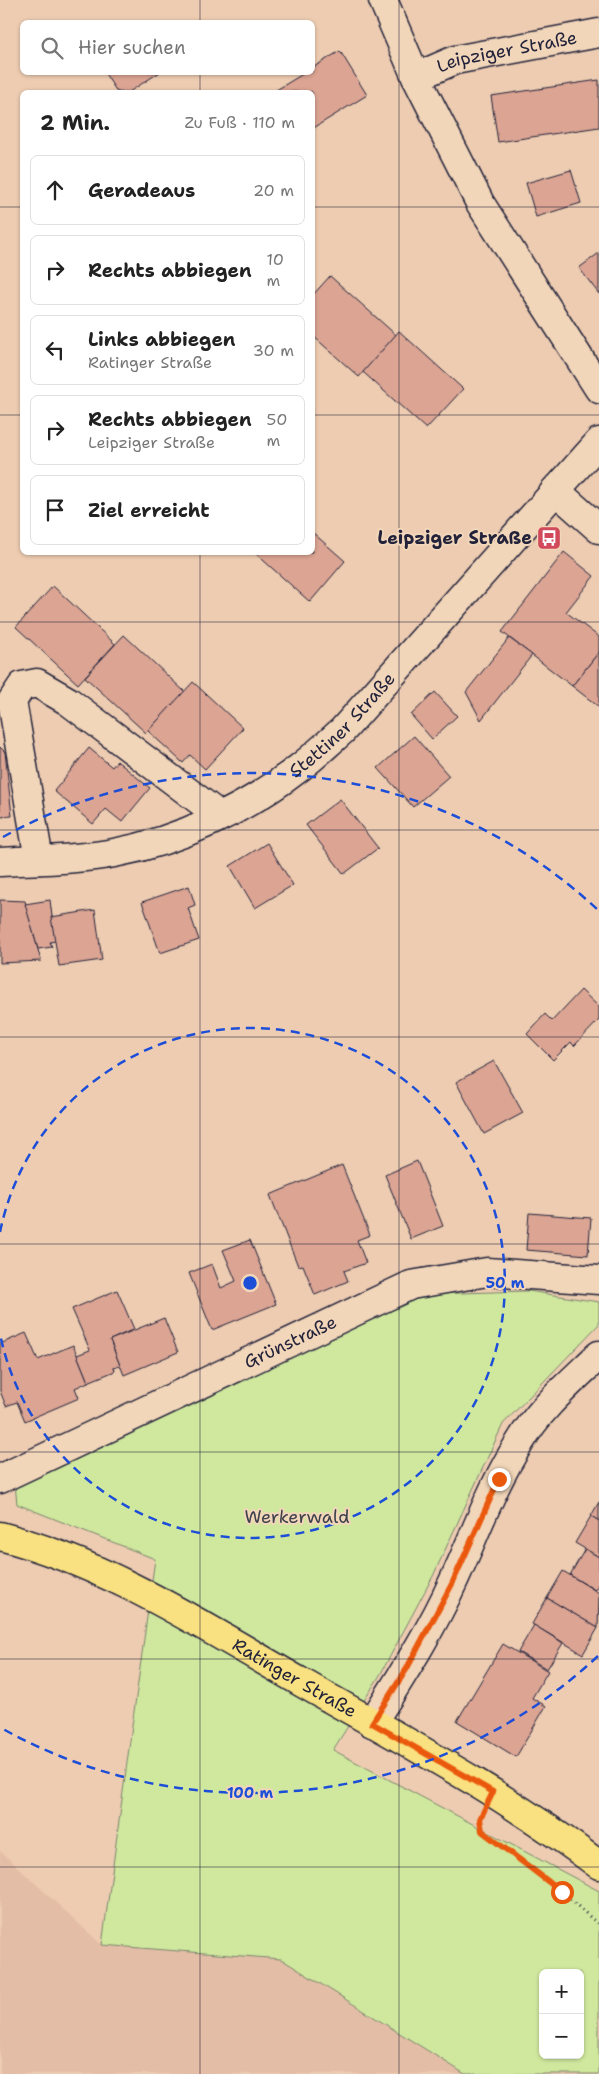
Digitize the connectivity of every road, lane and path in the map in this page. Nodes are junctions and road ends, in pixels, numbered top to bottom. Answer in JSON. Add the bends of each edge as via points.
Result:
{"nodes":[{"id":1,"x":383,"y":0,"type":"edge"},
{"id":2,"x":599,"y":33,"type":"edge"},
{"id":3,"x":416,"y":77,"type":"junction"},
{"id":4,"x":599,"y":389,"type":"edge"},
{"id":5,"x":599,"y":442,"type":"edge"},
{"id":6,"x":555,"y":490,"type":"junction"},
{"id":7,"x":599,"y":530,"type":"edge"},
{"id":8,"x":220,"y":816,"type":"junction"},
{"id":9,"x":39,"y":860,"type":"junction"},
{"id":10,"x":0,"y":862,"type":"edge"},
{"id":11,"x":599,"y":1280,"type":"edge"},
{"id":12,"x":599,"y":1355,"type":"edge"},
{"id":13,"x":0,"y":1479,"type":"edge"},
{"id":14,"x":0,"y":1536,"type":"edge"},
{"id":15,"x":372,"y":1723,"type":"junction"},
{"id":16,"x":493,"y":1792,"type":"junction"},
{"id":17,"x":599,"y":1865,"type":"edge"},
{"id":18,"x":599,"y":1924,"type":"edge"}],
"edges":[{"from":1,"to":3,"type":"street","name":"Leipziger Straße"},
{"from":2,"to":3,"type":"street","name":"Leipziger Straße","via":[[455,60]]},
{"from":3,"to":4,"type":"street","name":"Leipziger Straße","via":[[480,203]]},
{"from":5,"to":6,"type":"street","name":"Stettiner Straße"},
{"from":6,"to":7,"type":"street"},
{"from":6,"to":8,"type":"street","name":"Stettiner Straße","via":[[342,731],[298,769]]},
{"from":8,"to":9,"type":"street","name":"Stettiner Straße","via":[[150,845],[112,854]]},
{"from":8,"to":9,"type":"street","via":[[68,701],[37,683],[22,686],[12,701]]},
{"from":9,"to":10,"type":"street","name":"Stettiner Straße"},
{"from":11,"to":13,"type":"street","name":"Grünstraße","via":[[487,1272],[411,1285]]},
{"from":12,"to":15,"type":"street","via":[[552,1401],[520,1440],[452,1584],[406,1670]]},
{"from":14,"to":15,"type":"main road","name":"Ratinger Straße","via":[[57,1553],[111,1577]]},
{"from":15,"to":16,"type":"main road","name":"Ratinger Straße"},
{"from":16,"to":17,"type":"main road","name":"Ratinger Straße"},
{"from":16,"to":18,"type":"path","via":[[480,1819],[482,1831]]}]}
